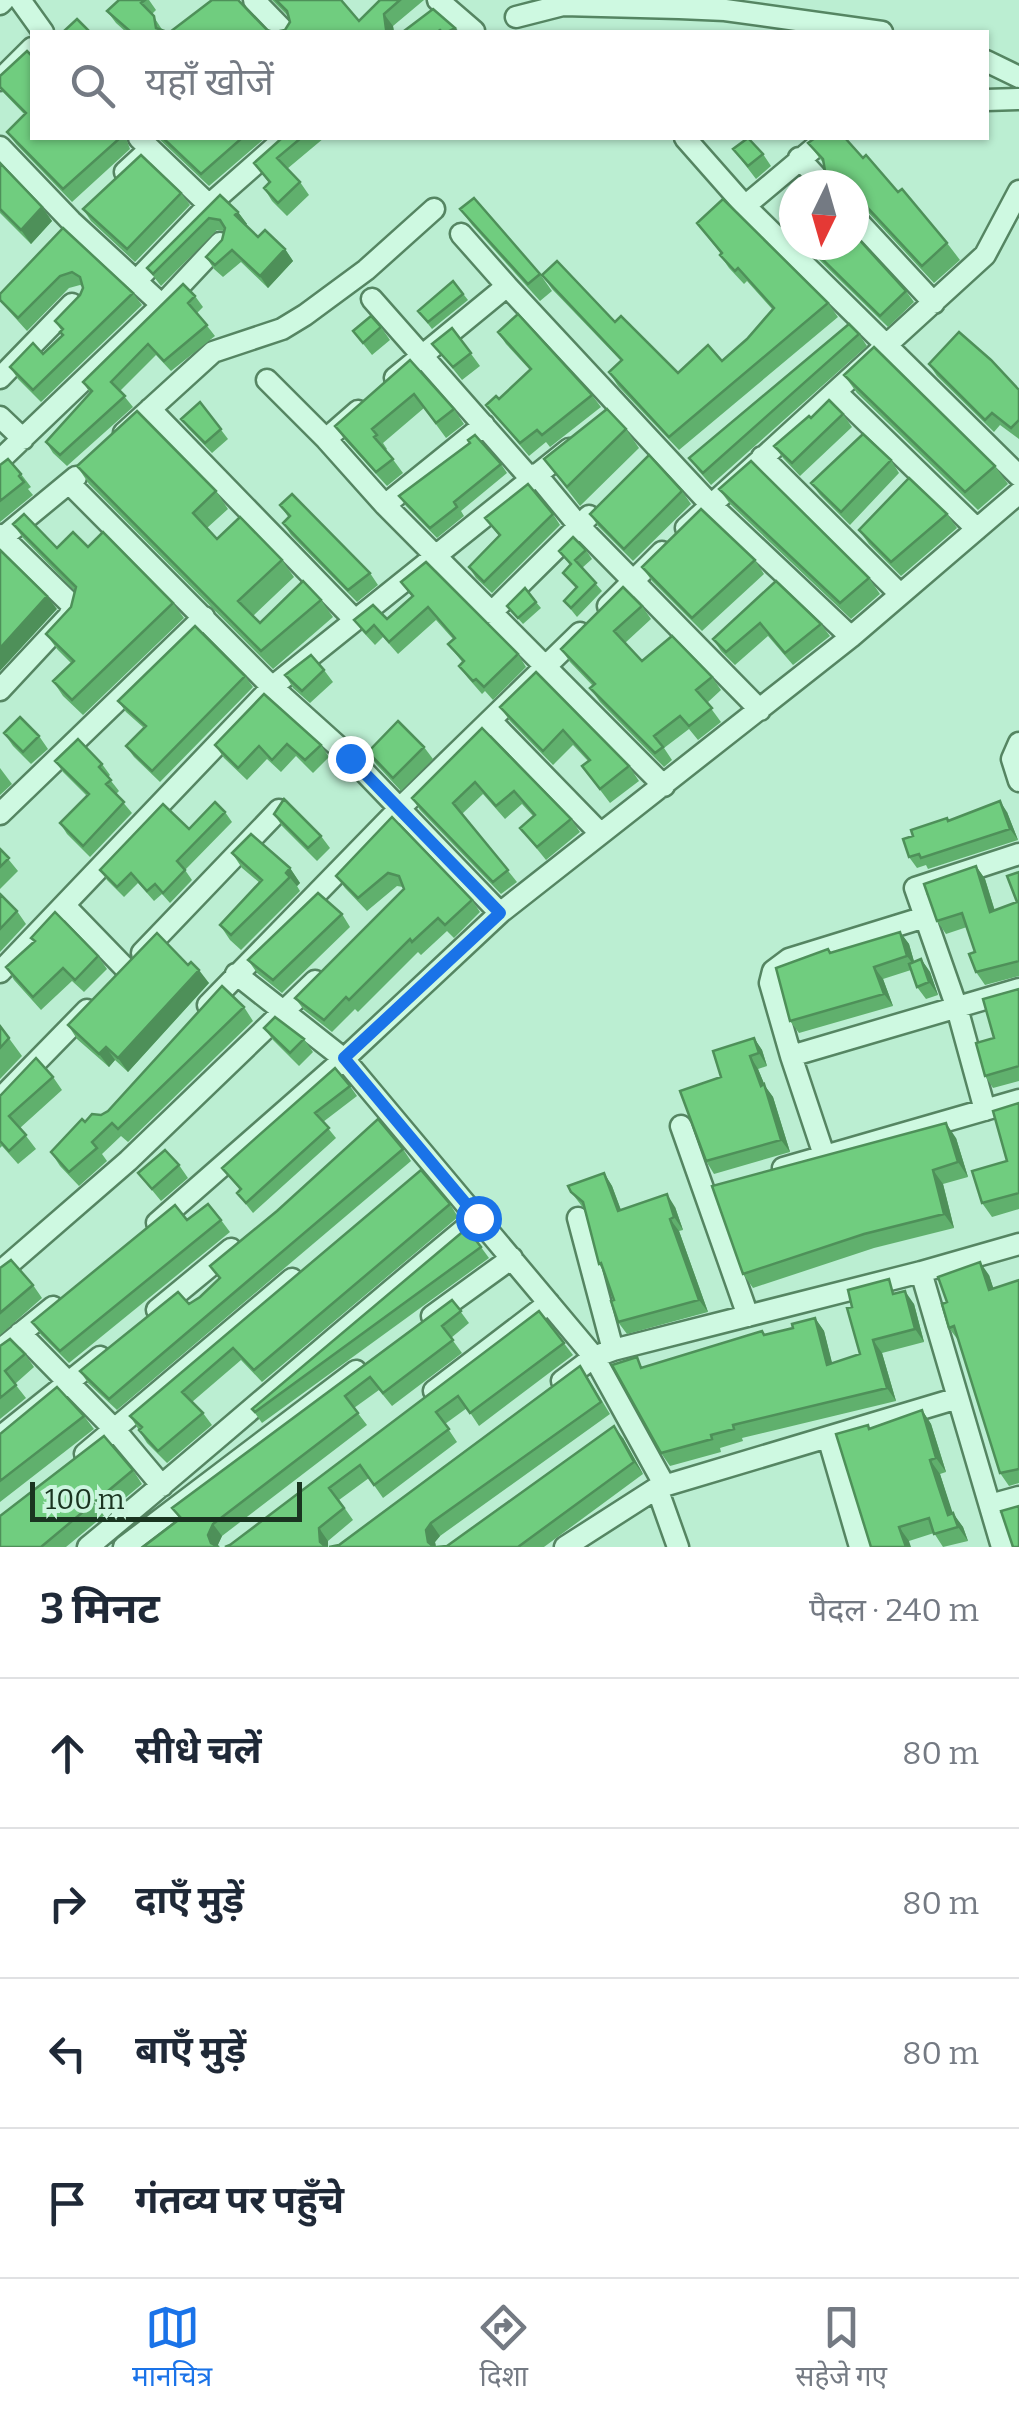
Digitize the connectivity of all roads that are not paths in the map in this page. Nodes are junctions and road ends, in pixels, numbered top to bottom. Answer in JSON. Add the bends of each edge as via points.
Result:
{"nodes":[{"id":1,"x":20,"y":0,"type":"edge"},
{"id":2,"x":254,"y":0,"type":"edge"},
{"id":3,"x":436,"y":6,"type":"edge"},
{"id":4,"x":725,"y":10,"type":"junction"},
{"id":5,"x":516,"y":17,"type":"dead end"},
{"id":6,"x":42,"y":30,"type":"edge"},
{"id":7,"x":283,"y":30,"type":"edge"},
{"id":8,"x":474,"y":30,"type":"edge"},
{"id":9,"x":718,"y":30,"type":"edge"},
{"id":10,"x":868,"y":30,"type":"edge"},
{"id":11,"x":30,"y":50,"type":"edge"},
{"id":12,"x":989,"y":63,"type":"edge"},
{"id":13,"x":1019,"y":77,"type":"edge"},
{"id":14,"x":0,"y":80,"type":"edge"},
{"id":15,"x":989,"y":100,"type":"edge"},
{"id":16,"x":1019,"y":100,"type":"edge"},
{"id":17,"x":687,"y":140,"type":"edge"},
{"id":18,"x":823,"y":140,"type":"edge"},
{"id":19,"x":274,"y":141,"type":"edge"},
{"id":20,"x":145,"y":143,"type":"edge"},
{"id":21,"x":0,"y":148,"type":"edge"},
{"id":22,"x":799,"y":158,"type":"junction"},
{"id":23,"x":810,"y":170,"type":"edge"},
{"id":24,"x":110,"y":185,"type":"edge"},
{"id":25,"x":1019,"y":191,"type":"edge"},
{"id":26,"x":209,"y":204,"type":"junction"},
{"id":27,"x":745,"y":206,"type":"junction"},
{"id":28,"x":434,"y":209,"type":"dead end"},
{"id":29,"x":869,"y":233,"type":"edge"},
{"id":30,"x":461,"y":234,"type":"dead end"},
{"id":31,"x":220,"y":243,"type":"edge"},
{"id":32,"x":137,"y":280,"type":"junction"},
{"id":33,"x":507,"y":286,"type":"junction"},
{"id":34,"x":78,"y":298,"type":"edge"},
{"id":35,"x":372,"y":299,"type":"dead end"},
{"id":36,"x":934,"y":303,"type":"junction"},
{"id":37,"x":162,"y":305,"type":"junction"},
{"id":38,"x":886,"y":348,"type":"junction"},
{"id":39,"x":420,"y":356,"type":"junction"},
{"id":40,"x":0,"y":378,"type":"edge"},
{"id":41,"x":266,"y":380,"type":"dead end"},
{"id":42,"x":837,"y":394,"type":"junction"},
{"id":43,"x":150,"y":410,"type":"junction"},
{"id":44,"x":0,"y":417,"type":"edge"},
{"id":45,"x":484,"y":426,"type":"junction"},
{"id":46,"x":22,"y":439,"type":"junction"},
{"id":47,"x":326,"y":440,"type":"junction"},
{"id":48,"x":579,"y":441,"type":"edge"},
{"id":49,"x":762,"y":457,"type":"junction"},
{"id":50,"x":0,"y":460,"type":"edge"},
{"id":51,"x":533,"y":476,"type":"junction"},
{"id":52,"x":1019,"y":476,"type":"edge"},
{"id":53,"x":70,"y":483,"type":"junction"},
{"id":54,"x":1019,"y":492,"type":"edge"},
{"id":55,"x":606,"y":500,"type":"edge"},
{"id":56,"x":710,"y":504,"type":"junction"},
{"id":57,"x":385,"y":505,"type":"junction"},
{"id":58,"x":579,"y":526,"type":"junction"},
{"id":59,"x":977,"y":529,"type":"junction"},
{"id":60,"x":1,"y":537,"type":"edge"},
{"id":61,"x":434,"y":555,"type":"junction"},
{"id":62,"x":633,"y":582,"type":"junction"},
{"id":63,"x":900,"y":594,"type":"junction"},
{"id":64,"x":490,"y":612,"type":"junction"},
{"id":65,"x":204,"y":616,"type":"junction"},
{"id":66,"x":354,"y":619,"type":"junction"},
{"id":67,"x":851,"y":637,"type":"junction"},
{"id":68,"x":545,"y":668,"type":"junction"},
{"id":69,"x":272,"y":687,"type":"junction"},
{"id":70,"x":0,"y":690,"type":"edge"},
{"id":71,"x":760,"y":710,"type":"junction"},
{"id":72,"x":491,"y":721,"type":"junction"},
{"id":73,"x":1019,"y":744,"type":"edge"},
{"id":74,"x":1019,"y":781,"type":"edge"},
{"id":75,"x":664,"y":786,"type":"junction"},
{"id":76,"x":399,"y":809,"type":"junction"},
{"id":77,"x":279,"y":810,"type":"edge"},
{"id":78,"x":0,"y":814,"type":"edge"},
{"id":79,"x":599,"y":832,"type":"junction"},
{"id":80,"x":1019,"y":854,"type":"edge"},
{"id":81,"x":64,"y":905,"type":"junction"},
{"id":82,"x":500,"y":913,"type":"junction"},
{"id":83,"x":925,"y":917,"type":"junction"},
{"id":84,"x":334,"y":962,"type":"edge"},
{"id":85,"x":0,"y":972,"type":"edge"},
{"id":86,"x":236,"y":974,"type":"junction"},
{"id":87,"x":113,"y":982,"type":"junction"},
{"id":88,"x":1019,"y":989,"type":"edge"},
{"id":89,"x":957,"y":1008,"type":"junction"},
{"id":90,"x":283,"y":1012,"type":"junction"},
{"id":91,"x":196,"y":1018,"type":"edge"},
{"id":92,"x":791,"y":1056,"type":"junction"},
{"id":93,"x":344,"y":1058,"type":"junction"},
{"id":94,"x":0,"y":1099,"type":"edge"},
{"id":95,"x":1019,"y":1100,"type":"edge"},
{"id":96,"x":985,"y":1110,"type":"junction"},
{"id":97,"x":681,"y":1126,"type":"dead end"},
{"id":98,"x":824,"y":1155,"type":"junction"},
{"id":99,"x":756,"y":1176,"type":"edge"},
{"id":100,"x":478,"y":1218,"type":"junction"},
{"id":101,"x":578,"y":1218,"type":"dead end"},
{"id":102,"x":247,"y":1236,"type":"edge"},
{"id":103,"x":136,"y":1240,"type":"edge"},
{"id":104,"x":1019,"y":1244,"type":"edge"},
{"id":105,"x":512,"y":1258,"type":"junction"},
{"id":106,"x":313,"y":1262,"type":"edge"},
{"id":107,"x":0,"y":1272,"type":"edge"},
{"id":108,"x":921,"y":1272,"type":"junction"},
{"id":109,"x":64,"y":1298,"type":"edge"},
{"id":110,"x":549,"y":1302,"type":"junction"},
{"id":111,"x":748,"y":1316,"type":"junction"},
{"id":112,"x":143,"y":1321,"type":"edge"},
{"id":113,"x":418,"y":1326,"type":"edge"},
{"id":114,"x":20,"y":1333,"type":"junction"},
{"id":115,"x":114,"y":1345,"type":"edge"},
{"id":116,"x":0,"y":1350,"type":"edge"},
{"id":117,"x":603,"y":1353,"type":"junction"},
{"id":118,"x":370,"y":1361,"type":"edge"},
{"id":119,"x":70,"y":1382,"type":"junction"},
{"id":120,"x":546,"y":1392,"type":"edge"},
{"id":121,"x":958,"y":1398,"type":"junction"},
{"id":122,"x":412,"y":1407,"type":"edge"},
{"id":123,"x":244,"y":1416,"type":"junction"},
{"id":124,"x":116,"y":1430,"type":"junction"},
{"id":125,"x":0,"y":1436,"type":"edge"},
{"id":126,"x":828,"y":1437,"type":"junction"},
{"id":127,"x":261,"y":1441,"type":"junction"},
{"id":128,"x":70,"y":1465,"type":"edge"},
{"id":129,"x":162,"y":1486,"type":"junction"},
{"id":130,"x":661,"y":1487,"type":"junction"},
{"id":131,"x":1019,"y":1496,"type":"edge"},
{"id":132,"x":990,"y":1505,"type":"junction"},
{"id":133,"x":88,"y":1547,"type":"edge"},
{"id":134,"x":124,"y":1547,"type":"edge"},
{"id":135,"x":566,"y":1547,"type":"edge"},
{"id":136,"x":678,"y":1547,"type":"edge"},
{"id":137,"x":860,"y":1547,"type":"edge"},
{"id":138,"x":1002,"y":1547,"type":"edge"}],
"edges":[{"from":1,"to":6,"type":"street"},
{"from":2,"to":7,"type":"street"},
{"from":3,"to":8,"type":"street"},
{"from":4,"to":5,"type":"street","via":[[563,5]]},
{"from":4,"to":9,"type":"street"},
{"from":4,"to":10,"type":"street"},
{"from":11,"to":14,"type":"street"},
{"from":12,"to":13,"type":"street"},
{"from":15,"to":16,"type":"street"},
{"from":17,"to":27,"type":"street"},
{"from":18,"to":22,"type":"street"},
{"from":19,"to":26,"type":"street"},
{"from":20,"to":24,"type":"street"},
{"from":20,"to":26,"type":"street"},
{"from":21,"to":32,"type":"street"},
{"from":22,"to":23,"type":"street"},
{"from":22,"to":27,"type":"street"},
{"from":25,"to":36,"type":"street","via":[[985,255]]},
{"from":26,"to":32,"type":"street"},
{"from":27,"to":38,"type":"street","via":[[849,325]]},
{"from":28,"to":43,"type":"street","via":[[305,315],[214,352]]},
{"from":29,"to":36,"type":"street"},
{"from":30,"to":33,"type":"street"},
{"from":31,"to":37,"type":"street"},
{"from":32,"to":37,"type":"street"},
{"from":33,"to":39,"type":"street"},
{"from":33,"to":56,"type":"street","via":[[652,454],[686,462]]},
{"from":34,"to":40,"type":"street"},
{"from":35,"to":39,"type":"street"},
{"from":36,"to":38,"type":"street"},
{"from":37,"to":46,"type":"street"},
{"from":38,"to":42,"type":"street"},
{"from":38,"to":52,"type":"street"},
{"from":39,"to":45,"type":"street"},
{"from":39,"to":47,"type":"street"},
{"from":41,"to":47,"type":"street"},
{"from":42,"to":49,"type":"street"},
{"from":42,"to":59,"type":"street","via":[[912,479]]},
{"from":43,"to":53,"type":"street"},
{"from":43,"to":66,"type":"street"},
{"from":44,"to":46,"type":"street"},
{"from":45,"to":51,"type":"street"},
{"from":45,"to":57,"type":"street"},
{"from":46,"to":50,"type":"street"},
{"from":47,"to":57,"type":"street"},
{"from":48,"to":51,"type":"street"},
{"from":49,"to":56,"type":"street"},
{"from":49,"to":63,"type":"street","via":[[807,488],[856,536]]},
{"from":51,"to":58,"type":"street"},
{"from":51,"to":61,"type":"street"},
{"from":53,"to":60,"type":"street"},
{"from":53,"to":65,"type":"street"},
{"from":54,"to":59,"type":"street"},
{"from":55,"to":58,"type":"street"},
{"from":56,"to":62,"type":"street"},
{"from":56,"to":67,"type":"street","via":[[777,581]]},
{"from":57,"to":61,"type":"street"},
{"from":58,"to":62,"type":"street"},
{"from":58,"to":64,"type":"street"},
{"from":59,"to":63,"type":"street"},
{"from":60,"to":70,"type":"street","via":[[72,606]]},
{"from":61,"to":64,"type":"street"},
{"from":61,"to":66,"type":"street"},
{"from":62,"to":68,"type":"street"},
{"from":62,"to":71,"type":"street","via":[[707,646]]},
{"from":63,"to":67,"type":"street"},
{"from":64,"to":68,"type":"street"},
{"from":65,"to":69,"type":"street"},
{"from":65,"to":78,"type":"street"},
{"from":66,"to":69,"type":"street"},
{"from":67,"to":71,"type":"street"},
{"from":68,"to":72,"type":"street"},
{"from":68,"to":75,"type":"street"},
{"from":69,"to":76,"type":"street"},
{"from":69,"to":81,"type":"street"},
{"from":71,"to":75,"type":"street"},
{"from":72,"to":76,"type":"street"},
{"from":72,"to":79,"type":"street"},
{"from":73,"to":74,"type":"street","via":[[1012,758]]},
{"from":75,"to":79,"type":"street"},
{"from":76,"to":82,"type":"street"},
{"from":76,"to":86,"type":"street"},
{"from":77,"to":87,"type":"street"},
{"from":79,"to":82,"type":"street"},
{"from":80,"to":83,"type":"street","via":[[915,888]]},
{"from":81,"to":85,"type":"street"},
{"from":81,"to":87,"type":"street"},
{"from":82,"to":93,"type":"street"},
{"from":83,"to":89,"type":"street"},
{"from":83,"to":92,"type":"street","via":[[778,965],[770,983]]},
{"from":84,"to":90,"type":"street"},
{"from":86,"to":90,"type":"street"},
{"from":86,"to":91,"type":"street"},
{"from":87,"to":94,"type":"street"},
{"from":88,"to":89,"type":"street"},
{"from":89,"to":92,"type":"street"},
{"from":89,"to":96,"type":"street"},
{"from":90,"to":93,"type":"street"},
{"from":90,"to":107,"type":"street"},
{"from":92,"to":98,"type":"street"},
{"from":93,"to":100,"type":"street","via":[[380,1116]]},
{"from":93,"to":103,"type":"street"},
{"from":95,"to":96,"type":"street"},
{"from":96,"to":98,"type":"street"},
{"from":97,"to":111,"type":"street","via":[[713,1188]]},
{"from":98,"to":99,"type":"street"},
{"from":100,"to":105,"type":"street"},
{"from":100,"to":123,"type":"street"},
{"from":101,"to":117,"type":"street"},
{"from":102,"to":112,"type":"street"},
{"from":104,"to":108,"type":"street"},
{"from":105,"to":110,"type":"street"},
{"from":105,"to":113,"type":"street"},
{"from":106,"to":124,"type":"street"},
{"from":108,"to":111,"type":"street"},
{"from":108,"to":121,"type":"street"},
{"from":109,"to":114,"type":"street"},
{"from":110,"to":117,"type":"street"},
{"from":110,"to":122,"type":"street"},
{"from":111,"to":117,"type":"street"},
{"from":114,"to":116,"type":"street"},
{"from":114,"to":119,"type":"street"},
{"from":115,"to":119,"type":"street"},
{"from":117,"to":120,"type":"street"},
{"from":117,"to":130,"type":"street","via":[[620,1424]]},
{"from":118,"to":127,"type":"street"},
{"from":119,"to":124,"type":"street"},
{"from":119,"to":125,"type":"street"},
{"from":121,"to":126,"type":"street"},
{"from":121,"to":132,"type":"street"},
{"from":123,"to":127,"type":"street"},
{"from":123,"to":129,"type":"street"},
{"from":124,"to":128,"type":"street"},
{"from":124,"to":129,"type":"street"},
{"from":126,"to":130,"type":"street"},
{"from":126,"to":137,"type":"street"},
{"from":127,"to":134,"type":"street"},
{"from":129,"to":133,"type":"street"},
{"from":130,"to":135,"type":"street"},
{"from":130,"to":136,"type":"street"},
{"from":131,"to":132,"type":"street"},
{"from":132,"to":138,"type":"street"}]}
